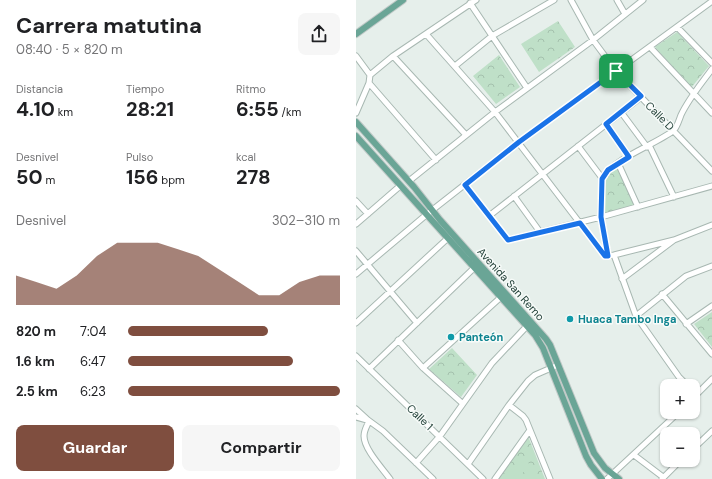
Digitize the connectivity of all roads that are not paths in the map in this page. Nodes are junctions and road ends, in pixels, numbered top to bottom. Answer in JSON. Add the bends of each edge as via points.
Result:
{"nodes":[{"id":1,"x":403,"y":0,"type":"edge"},
{"id":2,"x":476,"y":0,"type":"edge"},
{"id":3,"x":554,"y":0,"type":"edge"},
{"id":4,"x":571,"y":0,"type":"edge"},
{"id":5,"x":617,"y":0,"type":"edge"},
{"id":6,"x":643,"y":0,"type":"edge"},
{"id":7,"x":711,"y":2,"type":"edge"},
{"id":8,"x":470,"y":3,"type":"junction"},
{"id":9,"x":625,"y":14,"type":"junction"},
{"id":10,"x":677,"y":27,"type":"junction"},
{"id":11,"x":356,"y":34,"type":"edge"},
{"id":12,"x":426,"y":34,"type":"junction"},
{"id":13,"x":492,"y":36,"type":"junction"},
{"id":14,"x":593,"y":40,"type":"junction"},
{"id":15,"x":650,"y":46,"type":"junction"},
{"id":16,"x":356,"y":56,"type":"edge"},
{"id":17,"x":393,"y":56,"type":"junction"},
{"id":18,"x":712,"y":63,"type":"edge"},
{"id":19,"x":455,"y":66,"type":"junction"},
{"id":20,"x":712,"y":69,"type":"edge"},
{"id":21,"x":616,"y":71,"type":"junction"},
{"id":22,"x":370,"y":75,"type":"junction"},
{"id":23,"x":369,"y":83,"type":"junction"},
{"id":24,"x":527,"y":88,"type":"junction"},
{"id":25,"x":694,"y":94,"type":"junction"},
{"id":26,"x":641,"y":96,"type":"junction"},
{"id":27,"x":711,"y":110,"type":"edge"},
{"id":28,"x":495,"y":112,"type":"junction"},
{"id":29,"x":621,"y":112,"type":"junction"},
{"id":30,"x":356,"y":113,"type":"edge"},
{"id":31,"x":356,"y":122,"type":"edge"},
{"id":32,"x":606,"y":124,"type":"junction"},
{"id":33,"x":674,"y":130,"type":"junction"},
{"id":34,"x":356,"y":136,"type":"edge"},
{"id":35,"x":466,"y":136,"type":"junction"},
{"id":36,"x":519,"y":142,"type":"junction"},
{"id":37,"x":578,"y":146,"type":"junction"},
{"id":38,"x":648,"y":146,"type":"junction"},
{"id":39,"x":629,"y":157,"type":"junction"},
{"id":40,"x":436,"y":160,"type":"junction"},
{"id":41,"x":618,"y":163,"type":"junction"},
{"id":42,"x":712,"y":171,"type":"edge"},
{"id":43,"x":542,"y":174,"type":"junction"},
{"id":44,"x":602,"y":178,"type":"junction"},
{"id":45,"x":409,"y":181,"type":"junction"},
{"id":46,"x":465,"y":185,"type":"junction"},
{"id":47,"x":400,"y":186,"type":"junction"},
{"id":48,"x":712,"y":186,"type":"edge"},
{"id":49,"x":514,"y":196,"type":"junction"},
{"id":50,"x":674,"y":197,"type":"junction"},
{"id":51,"x":356,"y":202,"type":"edge"},
{"id":52,"x":638,"y":207,"type":"junction"},
{"id":53,"x":432,"y":210,"type":"junction"},
{"id":54,"x":368,"y":214,"type":"junction"},
{"id":55,"x":426,"y":215,"type":"junction"},
{"id":56,"x":489,"y":216,"type":"junction"},
{"id":57,"x":601,"y":217,"type":"junction"},
{"id":58,"x":580,"y":223,"type":"junction"},
{"id":59,"x":356,"y":224,"type":"edge"},
{"id":60,"x":712,"y":225,"type":"edge"},
{"id":61,"x":540,"y":232,"type":"junction"},
{"id":62,"x":448,"y":238,"type":"junction"},
{"id":63,"x":674,"y":240,"type":"junction"},
{"id":64,"x":356,"y":252,"type":"edge"},
{"id":65,"x":611,"y":256,"type":"junction"},
{"id":66,"x":367,"y":264,"type":"junction"},
{"id":67,"x":712,"y":266,"type":"edge"},
{"id":68,"x":474,"y":268,"type":"junction"},
{"id":69,"x":356,"y":274,"type":"edge"},
{"id":70,"x":622,"y":279,"type":"junction"},
{"id":71,"x":390,"y":292,"type":"junction"},
{"id":72,"x":662,"y":294,"type":"junction"},
{"id":73,"x":501,"y":297,"type":"junction"},
{"id":74,"x":712,"y":306,"type":"edge"},
{"id":75,"x":636,"y":316,"type":"junction"},
{"id":76,"x":356,"y":323,"type":"edge"},
{"id":77,"x":417,"y":323,"type":"junction"},
{"id":78,"x":686,"y":324,"type":"junction"},
{"id":79,"x":527,"y":326,"type":"junction"},
{"id":80,"x":398,"y":340,"type":"junction"},
{"id":81,"x":712,"y":354,"type":"edge"},
{"id":82,"x":356,"y":356,"type":"edge"},
{"id":83,"x":558,"y":365,"type":"junction"},
{"id":84,"x":423,"y":368,"type":"junction"},
{"id":85,"x":551,"y":368,"type":"junction"},
{"id":86,"x":369,"y":369,"type":"junction"},
{"id":87,"x":681,"y":379,"type":"edge"},
{"id":88,"x":712,"y":379,"type":"edge"},
{"id":89,"x":700,"y":390,"type":"edge"},
{"id":90,"x":462,"y":403,"type":"junction"},
{"id":91,"x":509,"y":405,"type":"junction"},
{"id":92,"x":356,"y":409,"type":"edge"},
{"id":93,"x":356,"y":417,"type":"edge"},
{"id":94,"x":672,"y":419,"type":"edge"},
{"id":95,"x":369,"y":420,"type":"junction"},
{"id":96,"x":530,"y":430,"type":"junction"},
{"id":97,"x":712,"y":431,"type":"edge"},
{"id":98,"x":440,"y":436,"type":"junction"},
{"id":99,"x":700,"y":442,"type":"edge"},
{"id":100,"x":634,"y":454,"type":"junction"},
{"id":101,"x":416,"y":463,"type":"junction"},
{"id":102,"x":468,"y":464,"type":"junction"},
{"id":103,"x":674,"y":467,"type":"edge"},
{"id":104,"x":613,"y":475,"type":"junction"},
{"id":105,"x":662,"y":478,"type":"edge"},
{"id":106,"x":390,"y":479,"type":"edge"},
{"id":107,"x":433,"y":479,"type":"edge"},
{"id":108,"x":483,"y":479,"type":"edge"},
{"id":109,"x":495,"y":479,"type":"edge"},
{"id":110,"x":550,"y":479,"type":"edge"},
{"id":111,"x":602,"y":479,"type":"edge"},
{"id":112,"x":607,"y":479,"type":"edge"},
{"id":113,"x":619,"y":479,"type":"edge"}],
"edges":[{"from":1,"to":11,"type":"main road"},
{"from":2,"to":8,"type":"street"},
{"from":3,"to":13,"type":"street"},
{"from":4,"to":14,"type":"street","name":"Calle D"},
{"from":5,"to":9,"type":"street"},
{"from":6,"to":9,"type":"street"},
{"from":7,"to":10,"type":"street"},
{"from":8,"to":12,"type":"street"},
{"from":8,"to":13,"type":"street"},
{"from":9,"to":14,"type":"street"},
{"from":10,"to":15,"type":"street"},
{"from":10,"to":18,"type":"street"},
{"from":12,"to":17,"type":"street"},
{"from":12,"to":19,"type":"street"},
{"from":13,"to":19,"type":"street"},
{"from":13,"to":24,"type":"street"},
{"from":14,"to":21,"type":"street","name":"Calle D"},
{"from":14,"to":24,"type":"street"},
{"from":15,"to":21,"type":"street"},
{"from":15,"to":25,"type":"street"},
{"from":16,"to":22,"type":"street"},
{"from":17,"to":22,"type":"street"},
{"from":17,"to":35,"type":"street"},
{"from":19,"to":28,"type":"street"},
{"from":20,"to":25,"type":"street"},
{"from":21,"to":26,"type":"street","name":"Calle D"},
{"from":21,"to":36,"type":"street"},
{"from":22,"to":23,"type":"street"},
{"from":23,"to":30,"type":"street"},
{"from":23,"to":40,"type":"street"},
{"from":24,"to":28,"type":"street"},
{"from":25,"to":27,"type":"street"},
{"from":25,"to":33,"type":"street"},
{"from":26,"to":29,"type":"street"},
{"from":26,"to":33,"type":"street","name":"Calle D"},
{"from":28,"to":35,"type":"street"},
{"from":28,"to":36,"type":"street"},
{"from":29,"to":32,"type":"street"},
{"from":29,"to":38,"type":"street"},
{"from":31,"to":45,"type":"main road","name":"Avenida San Remo"},
{"from":32,"to":37,"type":"street"},
{"from":32,"to":39,"type":"street"},
{"from":33,"to":38,"type":"street"},
{"from":33,"to":42,"type":"street","name":"Calle D"},
{"from":34,"to":47,"type":"main road","name":"Avenida San Remo"},
{"from":35,"to":40,"type":"street"},
{"from":36,"to":43,"type":"street"},
{"from":36,"to":46,"type":"street"},
{"from":37,"to":43,"type":"street"},
{"from":37,"to":44,"type":"street"},
{"from":38,"to":39,"type":"street"},
{"from":38,"to":50,"type":"street"},
{"from":39,"to":41,"type":"street"},
{"from":40,"to":45,"type":"street"},
{"from":41,"to":44,"type":"street"},
{"from":41,"to":52,"type":"street"},
{"from":43,"to":49,"type":"street"},
{"from":43,"to":58,"type":"street"},
{"from":44,"to":57,"type":"street"},
{"from":45,"to":53,"type":"main road","name":"Avenida San Remo"},
{"from":46,"to":53,"type":"street"},
{"from":46,"to":56,"type":"street"},
{"from":47,"to":54,"type":"street"},
{"from":47,"to":55,"type":"main road","name":"Avenida San Remo"},
{"from":48,"to":50,"type":"street"},
{"from":49,"to":56,"type":"street"},
{"from":49,"to":61,"type":"street"},
{"from":50,"to":52,"type":"street"},
{"from":51,"to":54,"type":"street"},
{"from":52,"to":57,"type":"street"},
{"from":53,"to":55,"type":"street"},
{"from":53,"to":83,"type":"main road","name":"Avenida San Remo","via":[[540,331],[550,345]]},
{"from":54,"to":59,"type":"street"},
{"from":55,"to":62,"type":"main road","name":"Avenida San Remo"},
{"from":55,"to":66,"type":"street"},
{"from":56,"to":61,"type":"street","via":[[508,240]]},
{"from":57,"to":58,"type":"street"},
{"from":57,"to":65,"type":"street"},
{"from":58,"to":61,"type":"street"},
{"from":58,"to":65,"type":"street","via":[[605,256]]},
{"from":60,"to":63,"type":"street"},
{"from":62,"to":68,"type":"main road","name":"Avenida San Remo"},
{"from":62,"to":71,"type":"street"},
{"from":63,"to":65,"type":"street"},
{"from":63,"to":70,"type":"street"},
{"from":64,"to":66,"type":"street"},
{"from":65,"to":70,"type":"street"},
{"from":66,"to":69,"type":"street"},
{"from":66,"to":71,"type":"street"},
{"from":67,"to":72,"type":"street","via":[[686,276]]},
{"from":68,"to":73,"type":"main road","name":"Avenida San Remo"},
{"from":68,"to":77,"type":"street"},
{"from":70,"to":75,"type":"street"},
{"from":71,"to":76,"type":"street"},
{"from":71,"to":77,"type":"street"},
{"from":72,"to":75,"type":"street"},
{"from":72,"to":78,"type":"street"},
{"from":73,"to":79,"type":"main road","name":"Avenida San Remo"},
{"from":73,"to":84,"type":"street"},
{"from":74,"to":78,"type":"street"},
{"from":75,"to":87,"type":"street"},
{"from":77,"to":80,"type":"street"},
{"from":78,"to":81,"type":"street"},
{"from":79,"to":85,"type":"main road","name":"Avenida San Remo","via":[[540,342]]},
{"from":79,"to":90,"type":"street","via":[[500,353]]},
{"from":80,"to":84,"type":"street"},
{"from":80,"to":86,"type":"street"},
{"from":82,"to":86,"type":"street","name":"Calle 1"},
{"from":83,"to":85,"type":"street"},
{"from":83,"to":104,"type":"main road","name":"Avenida San Remo","via":[[594,454]]},
{"from":84,"to":90,"type":"street"},
{"from":85,"to":91,"type":"street","via":[[531,378]]},
{"from":85,"to":111,"type":"main road","name":"Avenida San Remo","via":[[586,456]]},
{"from":86,"to":98,"type":"street","name":"Calle 1"},
{"from":88,"to":89,"type":"street"},
{"from":90,"to":98,"type":"street"},
{"from":91,"to":96,"type":"street","via":[[523,416]]},
{"from":91,"to":102,"type":"street"},
{"from":92,"to":95,"type":"street"},
{"from":93,"to":95,"type":"street"},
{"from":94,"to":100,"type":"street"},
{"from":95,"to":101,"type":"street"},
{"from":95,"to":106,"type":"street","via":[[365,433],[366,443]]},
{"from":96,"to":109,"type":"street"},
{"from":96,"to":110,"type":"street"},
{"from":97,"to":99,"type":"street"},
{"from":98,"to":101,"type":"street"},
{"from":98,"to":102,"type":"street","name":"Calle 1"},
{"from":100,"to":104,"type":"street"},
{"from":100,"to":105,"type":"street"},
{"from":101,"to":107,"type":"street"},
{"from":102,"to":108,"type":"street","name":"Calle 1"},
{"from":103,"to":105,"type":"street"},
{"from":104,"to":112,"type":"street"},
{"from":104,"to":113,"type":"main road","name":"Avenida San Remo"}]}
